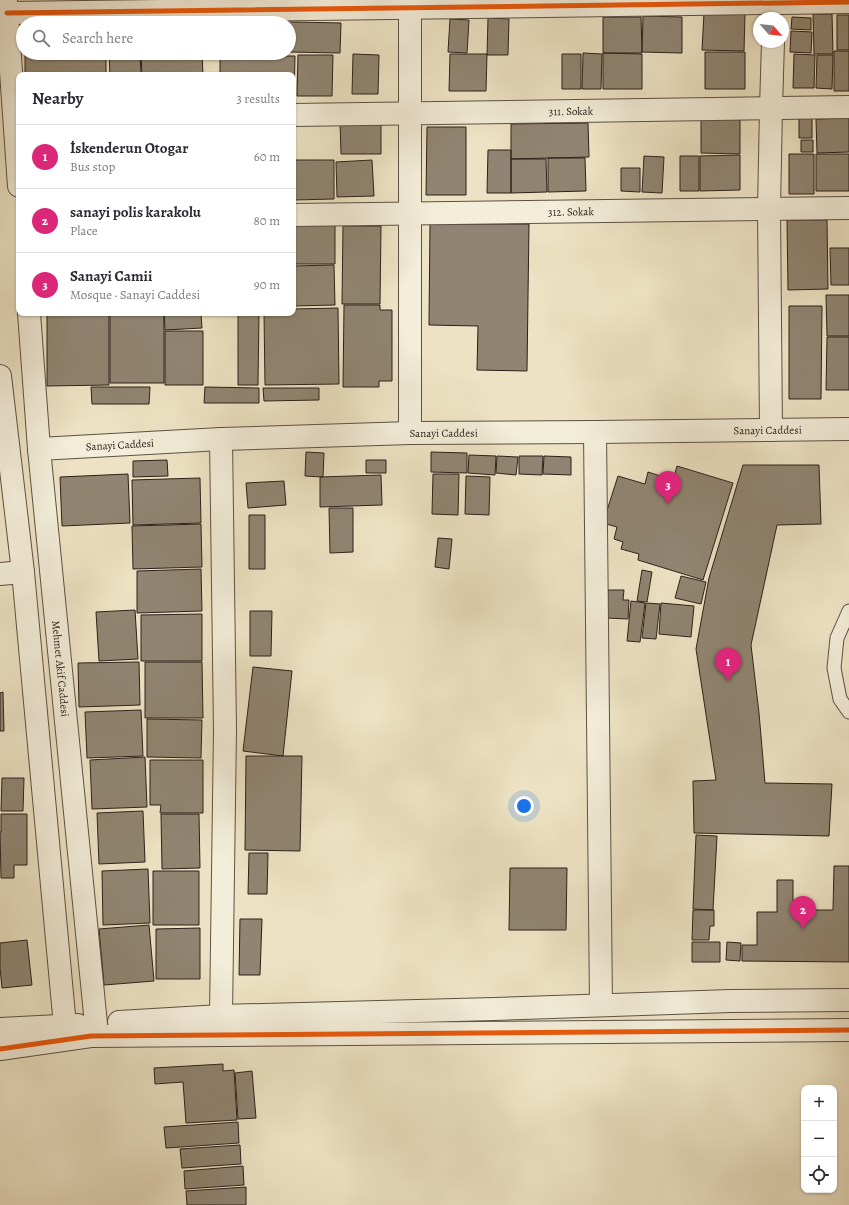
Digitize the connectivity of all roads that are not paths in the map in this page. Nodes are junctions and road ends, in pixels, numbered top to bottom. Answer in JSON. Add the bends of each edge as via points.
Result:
{"nodes":[{"id":1,"x":849,"y":2,"type":"edge"},
{"id":2,"x":410,"y":4,"type":"edge"},
{"id":3,"x":6,"y":6,"type":"edge"},
{"id":4,"x":775,"y":7,"type":"edge"},
{"id":5,"x":774,"y":48,"type":"edge"},
{"id":6,"x":849,"y":107,"type":"edge"},
{"id":7,"x":771,"y":108,"type":"junction"},
{"id":8,"x":16,"y":110,"type":"edge"},
{"id":9,"x":410,"y":114,"type":"junction"},
{"id":10,"x":296,"y":115,"type":"edge"},
{"id":11,"x":849,"y":208,"type":"edge"},
{"id":12,"x":769,"y":209,"type":"junction"},
{"id":13,"x":410,"y":213,"type":"junction"},
{"id":14,"x":296,"y":215,"type":"edge"},
{"id":15,"x":29,"y":316,"type":"edge"},
{"id":16,"x":0,"y":376,"type":"edge"},
{"id":17,"x":849,"y":429,"type":"edge"},
{"id":18,"x":771,"y":430,"type":"junction"},
{"id":19,"x":595,"y":432,"type":"junction"},
{"id":20,"x":410,"y":433,"type":"junction"},
{"id":21,"x":221,"y":439,"type":"junction"},
{"id":22,"x":39,"y":449,"type":"junction"},
{"id":23,"x":23,"y":572,"type":"junction"},
{"id":24,"x":0,"y":574,"type":"edge"},
{"id":25,"x":849,"y":611,"type":"edge"},
{"id":26,"x":849,"y":712,"type":"edge"},
{"id":27,"x":849,"y":1000,"type":"edge"},
{"id":28,"x":601,"y":1006,"type":"junction"},
{"id":29,"x":221,"y":1016,"type":"junction"},
{"id":30,"x":96,"y":1024,"type":"junction"},
{"id":31,"x":65,"y":1026,"type":"junction"},
{"id":32,"x":0,"y":1029,"type":"edge"},
{"id":33,"x":849,"y":1030,"type":"edge"},
{"id":34,"x":0,"y":1049,"type":"edge"}],
"edges":[{"from":1,"to":4,"type":"street"},
{"from":2,"to":3,"type":"street"},
{"from":2,"to":4,"type":"street"},
{"from":2,"to":9,"type":"street"},
{"from":3,"to":8,"type":"street"},
{"from":5,"to":7,"type":"street"},
{"from":6,"to":7,"type":"street","name":"311. Sokak"},
{"from":7,"to":9,"type":"street","name":"311. Sokak"},
{"from":7,"to":12,"type":"street"},
{"from":9,"to":10,"type":"street","name":"311. Sokak"},
{"from":9,"to":13,"type":"street"},
{"from":11,"to":12,"type":"street","name":"312. Sokak"},
{"from":12,"to":13,"type":"street","name":"312. Sokak"},
{"from":12,"to":18,"type":"street"},
{"from":13,"to":14,"type":"street","name":"312. Sokak"},
{"from":13,"to":20,"type":"street"},
{"from":15,"to":22,"type":"street","name":"Mehmet Akif Caddesi"},
{"from":16,"to":23,"type":"street"},
{"from":17,"to":18,"type":"street","name":"Sanayi Caddesi"},
{"from":18,"to":19,"type":"street","name":"Sanayi Caddesi"},
{"from":19,"to":20,"type":"street","name":"Sanayi Caddesi"},
{"from":19,"to":28,"type":"street"},
{"from":20,"to":21,"type":"street","name":"Sanayi Caddesi"},
{"from":21,"to":22,"type":"street","name":"Sanayi Caddesi"},
{"from":21,"to":29,"type":"street","via":[[225,730]]},
{"from":22,"to":30,"type":"street","name":"Mehmet Akif Caddesi"},
{"from":23,"to":24,"type":"street"},
{"from":23,"to":31,"type":"street"},
{"from":25,"to":26,"type":"lane","via":[[837,638],[834,668],[840,698]]},
{"from":27,"to":28,"type":"street"},
{"from":28,"to":29,"type":"street"},
{"from":29,"to":30,"type":"street"},
{"from":30,"to":31,"type":"street"},
{"from":31,"to":32,"type":"street"},
{"from":33,"to":34,"type":"street","via":[[91,1036]]}]}
